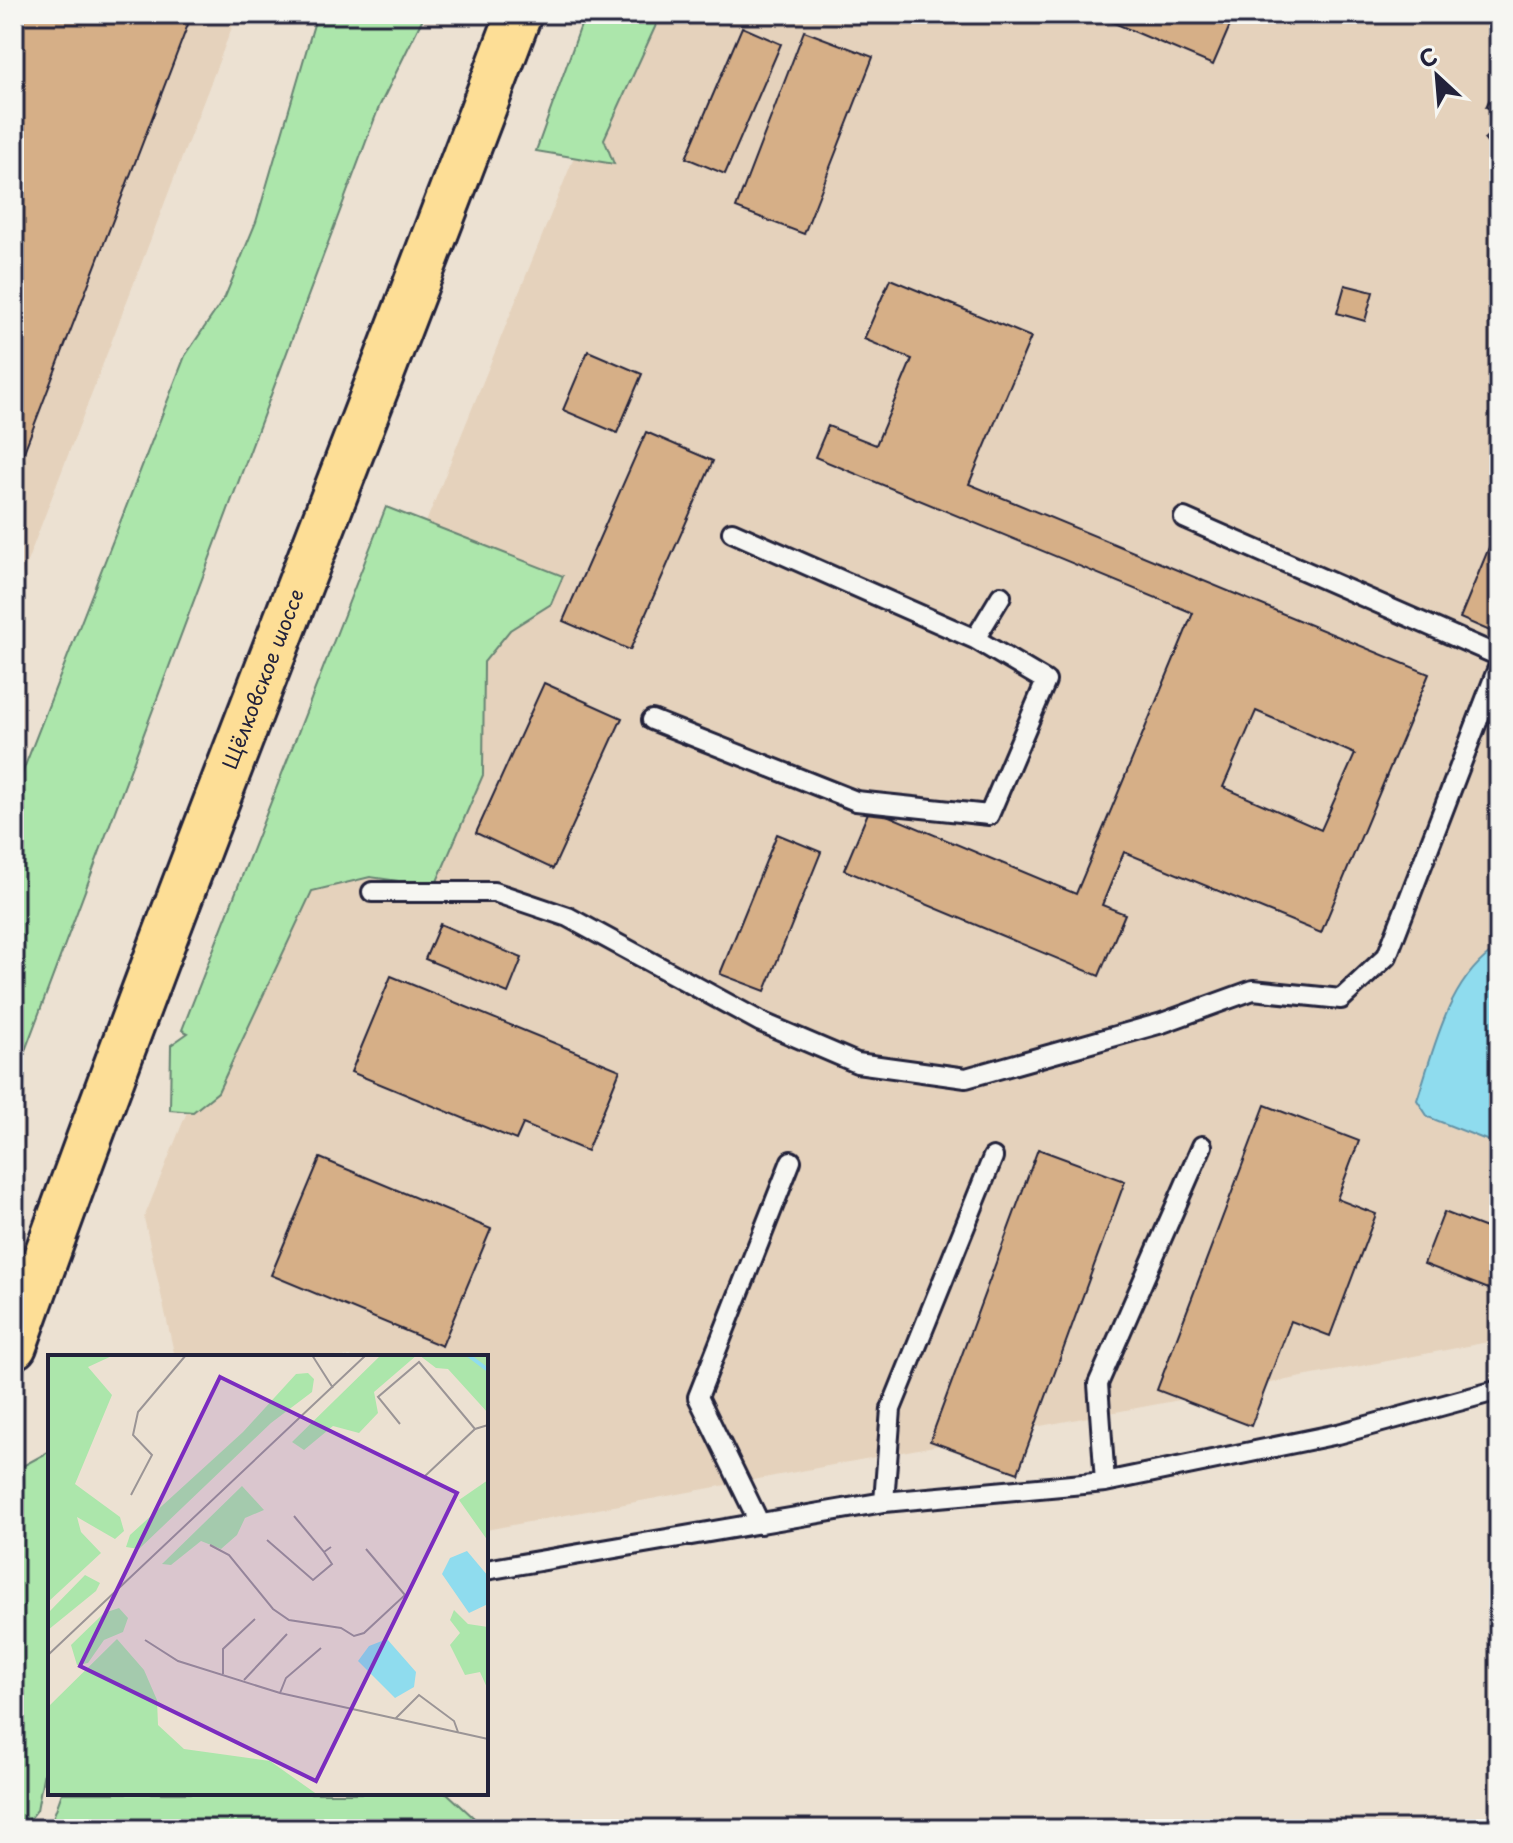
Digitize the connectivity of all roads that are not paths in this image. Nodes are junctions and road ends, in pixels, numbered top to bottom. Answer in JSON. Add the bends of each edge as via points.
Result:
{"nodes":[{"id":1,"x":519,"y":14,"type":"edge"},
{"id":2,"x":1184,"y":518,"type":"dead end"},
{"id":3,"x":732,"y":532,"type":"dead end"},
{"id":4,"x":1001,"y":596,"type":"dead end"},
{"id":5,"x":975,"y":639,"type":"junction"},
{"id":6,"x":1499,"y":656,"type":"edge"},
{"id":7,"x":1499,"y":665,"type":"edge"},
{"id":8,"x":652,"y":720,"type":"dead end"},
{"id":9,"x":372,"y":892,"type":"dead end"},
{"id":10,"x":1202,"y":1146,"type":"dead end"},
{"id":11,"x":993,"y":1157,"type":"dead end"},
{"id":12,"x":791,"y":1161,"type":"dead end"},
{"id":13,"x":14,"y":1346,"type":"edge"},
{"id":14,"x":1499,"y":1390,"type":"edge"},
{"id":15,"x":1105,"y":1482,"type":"junction"},
{"id":16,"x":884,"y":1502,"type":"junction"},
{"id":17,"x":760,"y":1524,"type":"junction"},
{"id":18,"x":488,"y":1570,"type":"edge"}],
"edges":[{"from":1,"to":13,"type":"main road","name":"Щёлковское шоссе","via":[[103,1094]]},
{"from":2,"to":6,"type":"lane"},
{"from":3,"to":5,"type":"lane"},
{"from":4,"to":5,"type":"lane"},
{"from":5,"to":8,"type":"lane","via":[[1046,681],[989,815],[856,801]]},
{"from":7,"to":9,"type":"lane","via":[[1387,956],[1341,999],[1253,990],[1162,1023],[966,1078],[857,1063],[761,1022],[568,917],[494,892]]},
{"from":10,"to":15,"type":"lane","via":[[1098,1384]]},
{"from":11,"to":16,"type":"lane","via":[[891,1409]]},
{"from":12,"to":17,"type":"lane","via":[[698,1397]]},
{"from":14,"to":15,"type":"lane","via":[[1338,1434]]},
{"from":15,"to":16,"type":"lane"},
{"from":16,"to":17,"type":"lane"},
{"from":17,"to":18,"type":"lane"}]}
